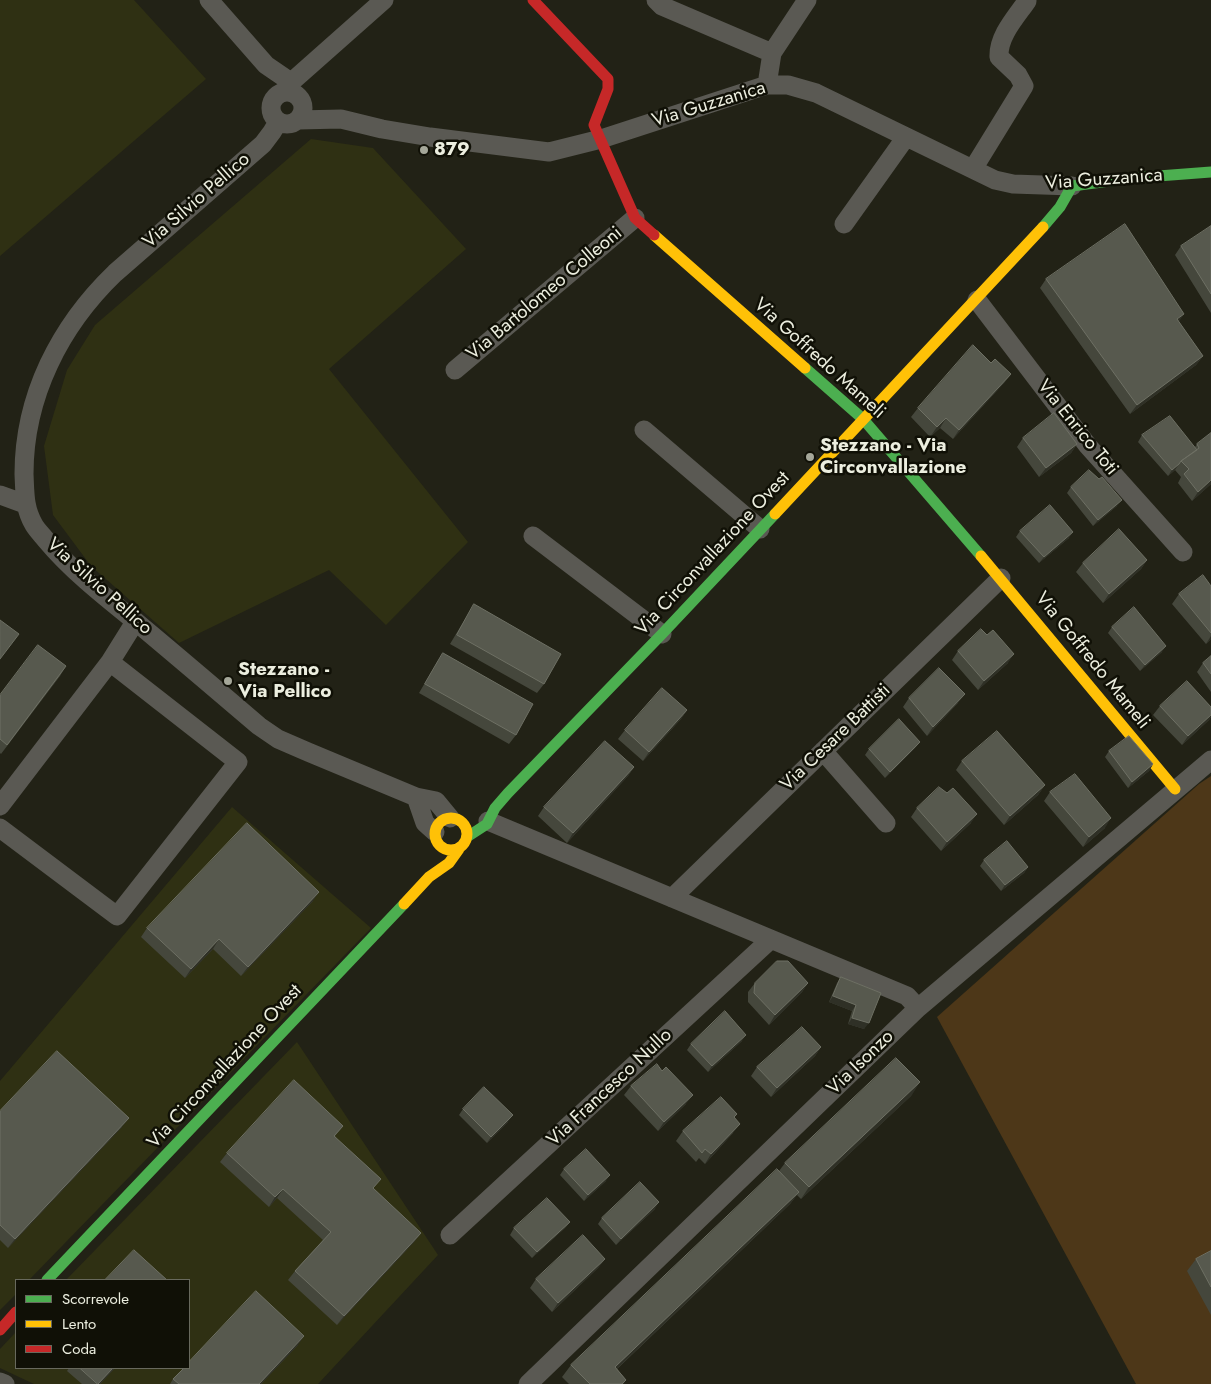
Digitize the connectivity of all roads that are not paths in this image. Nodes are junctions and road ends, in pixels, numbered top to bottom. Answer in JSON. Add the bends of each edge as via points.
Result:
{"nodes":[{"id":1,"x":209,"y":0,"type":"edge"},
{"id":2,"x":384,"y":0,"type":"edge"},
{"id":3,"x":533,"y":0,"type":"edge"},
{"id":4,"x":656,"y":0,"type":"edge"},
{"id":5,"x":807,"y":0,"type":"edge"},
{"id":6,"x":1027,"y":1,"type":"edge"},
{"id":7,"x":772,"y":53,"type":"junction"},
{"id":8,"x":266,"y":65,"type":"junction"},
{"id":9,"x":767,"y":85,"type":"junction"},
{"id":10,"x":293,"y":92,"type":"junction"},
{"id":11,"x":274,"y":113,"type":"junction"},
{"id":12,"x":341,"y":119,"type":"junction"},
{"id":13,"x":298,"y":120,"type":"junction"},
{"id":14,"x":906,"y":137,"type":"junction"},
{"id":15,"x":601,"y":139,"type":"junction"},
{"id":16,"x":973,"y":169,"type":"junction"},
{"id":17,"x":1211,"y":172,"type":"edge"},
{"id":18,"x":1072,"y":186,"type":"junction"},
{"id":19,"x":635,"y":218,"type":"junction"},
{"id":20,"x":844,"y":224,"type":"dead end"},
{"id":21,"x":977,"y":300,"type":"junction"},
{"id":22,"x":455,"y":370,"type":"dead end"},
{"id":23,"x":863,"y":419,"type":"junction"},
{"id":24,"x":644,"y":430,"type":"dead end"},
{"id":25,"x":0,"y":495,"type":"edge"},
{"id":26,"x":25,"y":504,"type":"junction"},
{"id":27,"x":760,"y":530,"type":"junction"},
{"id":28,"x":534,"y":536,"type":"dead end"},
{"id":29,"x":1183,"y":552,"type":"dead end"},
{"id":30,"x":1001,"y":578,"type":"junction"},
{"id":31,"x":135,"y":622,"type":"junction"},
{"id":32,"x":662,"y":634,"type":"junction"},
{"id":33,"x":110,"y":662,"type":"junction"},
{"id":34,"x":823,"y":751,"type":"junction"},
{"id":35,"x":1211,"y":760,"type":"edge"},
{"id":36,"x":1175,"y":789,"type":"junction"},
{"id":37,"x":416,"y":797,"type":"junction"},
{"id":38,"x":0,"y":806,"type":"edge"},
{"id":39,"x":484,"y":813,"type":"junction"},
{"id":40,"x":455,"y":819,"type":"junction"},
{"id":41,"x":886,"y":823,"type":"dead end"},
{"id":42,"x":0,"y":828,"type":"edge"},
{"id":43,"x":467,"y":837,"type":"junction"},
{"id":44,"x":434,"y":840,"type":"junction"},
{"id":45,"x":459,"y":849,"type":"junction"},
{"id":46,"x":672,"y":898,"type":"junction"},
{"id":47,"x":770,"y":940,"type":"junction"},
{"id":48,"x":918,"y":1008,"type":"junction"},
{"id":49,"x":450,"y":1235,"type":"dead end"},
{"id":50,"x":48,"y":1279,"type":"edge"},
{"id":51,"x":15,"y":1313,"type":"edge"},
{"id":52,"x":0,"y":1330,"type":"edge"},
{"id":53,"x":0,"y":1382,"type":"edge"},
{"id":54,"x":5,"y":1384,"type":"edge"},
{"id":55,"x":528,"y":1384,"type":"edge"}],
"edges":[{"from":1,"to":8,"type":"street","name":"Via Guzzanica"},
{"from":2,"to":10,"type":"street"},
{"from":3,"to":15,"type":"street","name":"Via Goffredo Mameli","via":[[608,79],[608,90],[594,125]]},
{"from":4,"to":7,"type":"street","via":[[662,6]]},
{"from":5,"to":7,"type":"street"},
{"from":6,"to":16,"type":"street","via":[[1000,41],[999,51],[999,57],[1018,75],[1024,86]]},
{"from":7,"to":9,"type":"street"},
{"from":8,"to":10,"type":"street","name":"Via Guzzanica","via":[[285,78]]},
{"from":8,"to":11,"type":"street","via":[[266,89]]},
{"from":9,"to":14,"type":"street","name":"Via Guzzanica","via":[[788,85],[816,93]]},
{"from":9,"to":15,"type":"street","name":"Via Guzzanica"},
{"from":10,"to":11,"type":"street","via":[[276,96]]},
{"from":10,"to":12,"type":"street","name":"Via Guzzanica"},
{"from":10,"to":13,"type":"street","via":[[303,110]]},
{"from":11,"to":13,"type":"street","via":[[287,124]]},
{"from":11,"to":26,"type":"street","name":"Via Silvio Pellico","via":[[272,132],[263,144],[115,273],[95,292],[70,325],[38,390],[29,424],[24,457]]},
{"from":12,"to":13,"type":"street","name":"Via Guzzanica"},
{"from":12,"to":15,"type":"street","name":"Via Guzzanica","via":[[430,137],[549,152]]},
{"from":14,"to":16,"type":"street","name":"Via Guzzanica"},
{"from":14,"to":20,"type":"street"},
{"from":15,"to":19,"type":"street","name":"Via Goffredo Mameli"},
{"from":16,"to":18,"type":"street","name":"Via Guzzanica","via":[[995,180],[1013,184]]},
{"from":17,"to":18,"type":"street","name":"Via Guzzanica"},
{"from":18,"to":21,"type":"street","name":"Via Circonvallazione Ovest","via":[[1060,207]]},
{"from":19,"to":22,"type":"street","name":"Via Bartolomeo Colleoni"},
{"from":19,"to":23,"type":"street","name":"Via Goffredo Mameli"},
{"from":21,"to":23,"type":"street","name":"Via Circonvallazione Ovest"},
{"from":21,"to":29,"type":"street","name":"Via Enrico Toti","via":[[1088,446]]},
{"from":23,"to":27,"type":"street","name":"Via Circonvallazione Ovest"},
{"from":23,"to":30,"type":"street","name":"Via Goffredo Mameli"},
{"from":24,"to":27,"type":"street"},
{"from":25,"to":26,"type":"street"},
{"from":26,"to":31,"type":"street","name":"Via Silvio Pellico","via":[[34,526],[58,554]]},
{"from":27,"to":32,"type":"street","name":"Via Circonvallazione Ovest"},
{"from":28,"to":32,"type":"street"},
{"from":30,"to":34,"type":"street","name":"Via Cesare Battisti"},
{"from":30,"to":36,"type":"street","name":"Via Goffredo Mameli"},
{"from":31,"to":33,"type":"street"},
{"from":31,"to":37,"type":"street","name":"Via Silvio Pellico","via":[[259,726],[278,738]]},
{"from":32,"to":39,"type":"street","name":"Via Circonvallazione Ovest","via":[[508,793]]},
{"from":33,"to":38,"type":"street"},
{"from":33,"to":42,"type":"street","via":[[238,762],[117,916]]},
{"from":34,"to":41,"type":"street"},
{"from":34,"to":46,"type":"street","name":"Via Cesare Battisti"},
{"from":35,"to":36,"type":"street","name":"Via Isonzo"},
{"from":36,"to":48,"type":"street","name":"Via Isonzo"},
{"from":37,"to":40,"type":"street","name":"Via Silvio Pellico","via":[[436,801]]},
{"from":37,"to":44,"type":"street","via":[[424,824]]},
{"from":39,"to":40,"type":"street","name":"Via Circonvallazione Ovest"},
{"from":39,"to":43,"type":"street","name":"Via Circonvallazione Ovest","via":[[487,824]]},
{"from":39,"to":46,"type":"street"},
{"from":40,"to":43,"type":"street","via":[[466,828]]},
{"from":40,"to":44,"type":"street","via":[[440,822]]},
{"from":43,"to":45,"type":"street"},
{"from":44,"to":45,"type":"street","via":[[445,850]]},
{"from":45,"to":50,"type":"street","name":"Via Circonvallazione Ovest","via":[[449,863],[428,872]]},
{"from":46,"to":47,"type":"street"},
{"from":47,"to":48,"type":"street","via":[[907,996]]},
{"from":47,"to":49,"type":"street","name":"Via Francesco Nullo"},
{"from":48,"to":55,"type":"street","name":"Via Isonzo"},
{"from":51,"to":52,"type":"street"},
{"from":53,"to":54,"type":"street"}]}
